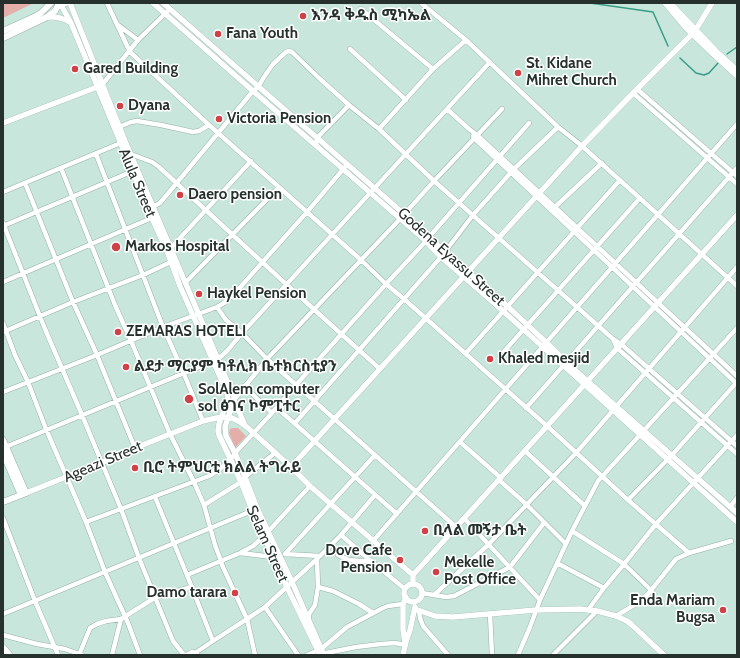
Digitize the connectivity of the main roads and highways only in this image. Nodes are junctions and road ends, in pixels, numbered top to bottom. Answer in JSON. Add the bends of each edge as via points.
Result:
{"nodes":[{"id":1,"x":51,"y":3,"type":"edge"},
{"id":2,"x":61,"y":4,"type":"edge"},
{"id":3,"x":3,"y":31,"type":"edge"},
{"id":4,"x":3,"y":38,"type":"edge"},
{"id":5,"x":4,"y":445,"type":"edge"},
{"id":6,"x":3,"y":453,"type":"edge"},
{"id":7,"x":23,"y":494,"type":"junction"},
{"id":8,"x":3,"y":502,"type":"edge"},
{"id":9,"x":3,"y":648,"type":"edge"},
{"id":10,"x":9,"y":655,"type":"edge"}],
"edges":[{"from":1,"to":3,"type":"main road","via":[[41,13]]},
{"from":2,"to":4,"type":"main road","via":[[47,18]]},
{"from":5,"to":7,"type":"main road"},
{"from":6,"to":7,"type":"main road"},
{"from":7,"to":8,"type":"main road","name":"Ageazi Street"},
{"from":9,"to":10,"type":"main road"}]}
